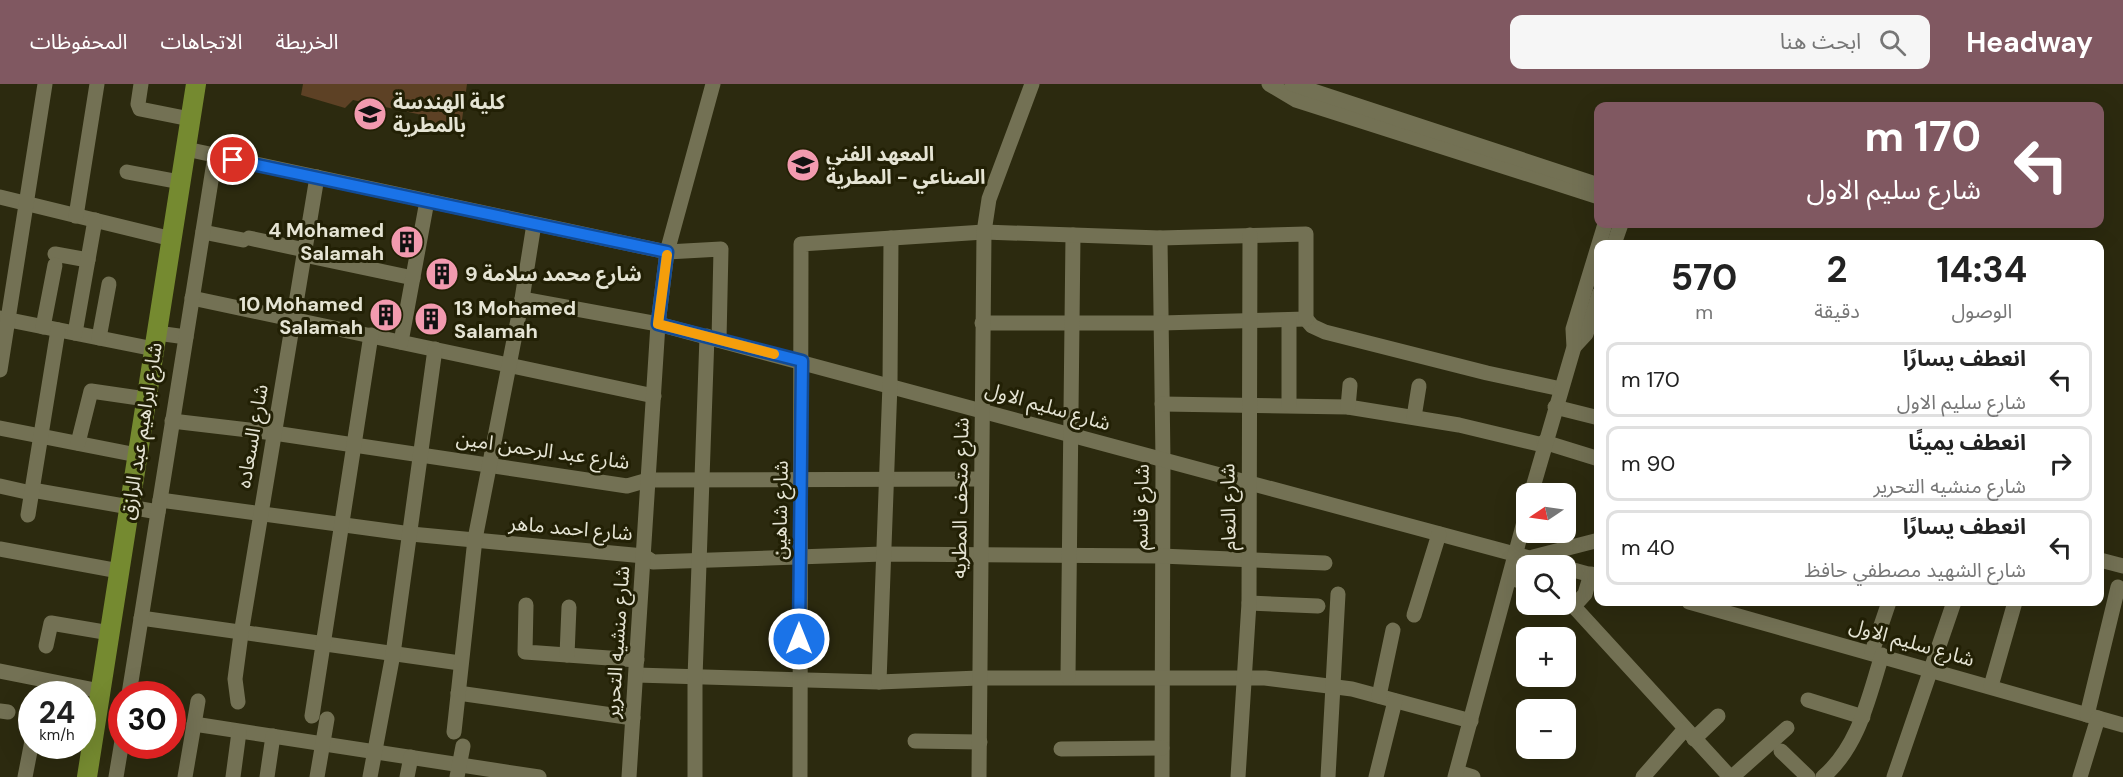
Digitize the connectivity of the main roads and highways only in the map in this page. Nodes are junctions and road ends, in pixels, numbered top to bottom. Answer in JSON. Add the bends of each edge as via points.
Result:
{"nodes":[{"id":1,"x":196,"y":84,"type":"edge"},
{"id":2,"x":96,"y":700,"type":"edge"},
{"id":3,"x":88,"y":759,"type":"edge"},
{"id":4,"x":87,"y":777,"type":"edge"}],
"edges":[{"from":1,"to":2,"type":"main road","name":"شارع ابراهيم عبد الرازق","via":[[110,633]]},
{"from":3,"to":4,"type":"main road","name":"شارع ابراهيم عبد الرازق"}]}
